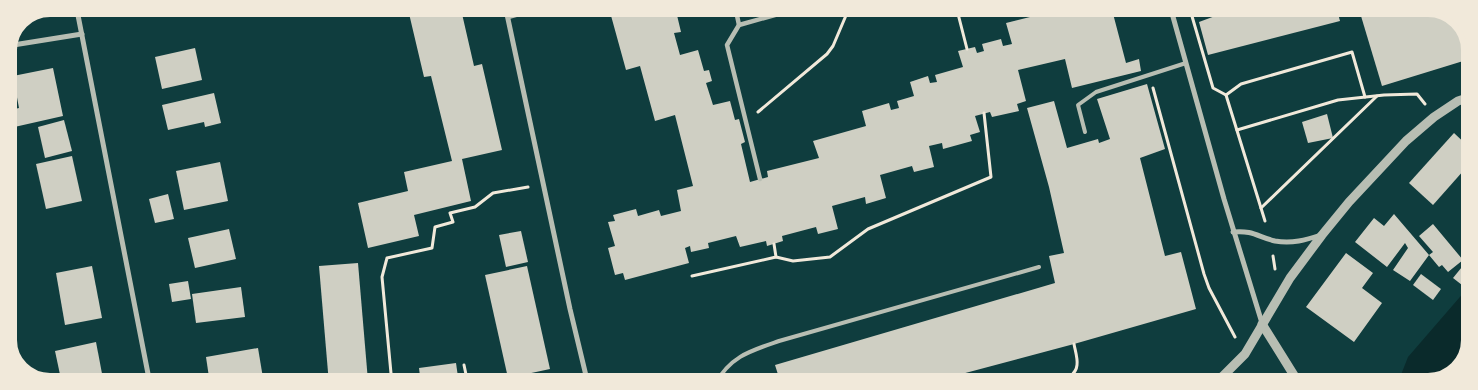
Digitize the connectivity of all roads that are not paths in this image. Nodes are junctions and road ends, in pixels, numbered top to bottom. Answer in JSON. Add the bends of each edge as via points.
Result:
{"nodes":[{"id":1,"x":78,"y":14,"type":"edge"},
{"id":2,"x":507,"y":14,"type":"edge"},
{"id":3,"x":519,"y":14,"type":"edge"},
{"id":4,"x":737,"y":14,"type":"edge"},
{"id":5,"x":779,"y":14,"type":"edge"},
{"id":6,"x":1172,"y":14,"type":"edge"},
{"id":7,"x":508,"y":17,"type":"junction"},
{"id":8,"x":740,"y":25,"type":"junction"},
{"id":9,"x":82,"y":34,"type":"junction"},
{"id":10,"x":14,"y":45,"type":"edge"},
{"id":11,"x":1186,"y":64,"type":"junction"},
{"id":12,"x":1464,"y":99,"type":"edge"},
{"id":13,"x":1085,"y":132,"type":"dead end"},
{"id":14,"x":760,"y":179,"type":"dead end"},
{"id":15,"x":1233,"y":232,"type":"junction"},
{"id":16,"x":1322,"y":235,"type":"junction"},
{"id":17,"x":1039,"y":267,"type":"dead end"},
{"id":18,"x":1262,"y":324,"type":"junction"},
{"id":19,"x":148,"y":376,"type":"edge"},
{"id":20,"x":586,"y":376,"type":"edge"},
{"id":21,"x":719,"y":376,"type":"edge"},
{"id":22,"x":1224,"y":376,"type":"edge"},
{"id":23,"x":1294,"y":376,"type":"edge"}],
"edges":[{"from":1,"to":9,"type":"street"},
{"from":2,"to":7,"type":"street"},
{"from":3,"to":7,"type":"street"},
{"from":4,"to":8,"type":"street"},
{"from":5,"to":8,"type":"street"},
{"from":6,"to":11,"type":"street"},
{"from":7,"to":20,"type":"street"},
{"from":8,"to":14,"type":"street","via":[[727,45]]},
{"from":9,"to":10,"type":"street"},
{"from":9,"to":19,"type":"street"},
{"from":11,"to":13,"type":"lane","via":[[1096,92],[1078,105]]},
{"from":11,"to":15,"type":"street"},
{"from":12,"to":16,"type":"street","via":[[1434,117],[1406,141]]},
{"from":15,"to":16,"type":"street","via":[[1247,231],[1271,239],[1298,242]]},
{"from":15,"to":18,"type":"street"},
{"from":16,"to":18,"type":"street"},
{"from":17,"to":21,"type":"lane","via":[[779,341],[742,354]]},
{"from":18,"to":22,"type":"street","via":[[1244,354]]},
{"from":18,"to":23,"type":"street"}]}
